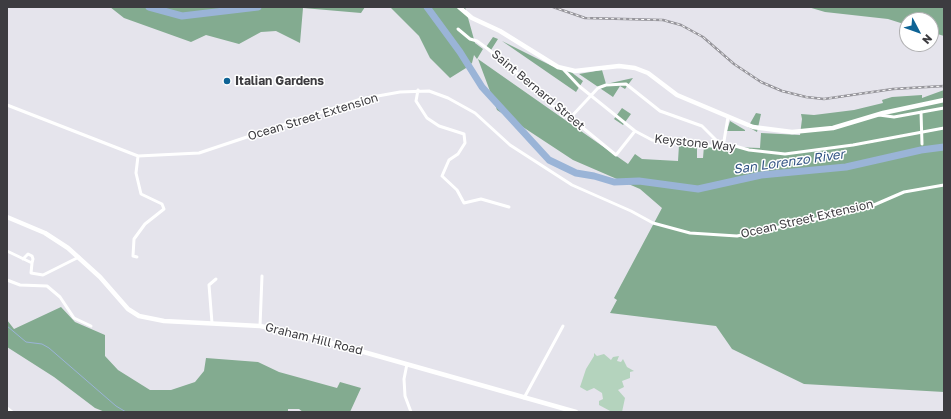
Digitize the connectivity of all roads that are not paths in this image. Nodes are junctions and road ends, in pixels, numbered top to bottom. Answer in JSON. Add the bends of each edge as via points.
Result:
{"nodes":[{"id":1,"x":459,"y":7,"type":"edge"},
{"id":2,"x":458,"y":29,"type":"dead end"},
{"id":3,"x":564,"y":70,"type":"junction"},
{"id":4,"x":418,"y":90,"type":"junction"},
{"id":5,"x":591,"y":95,"type":"junction"},
{"id":6,"x":944,"y":100,"type":"edge"},
{"id":7,"x":7,"y":105,"type":"edge"},
{"id":8,"x":944,"y":108,"type":"edge"},
{"id":9,"x":921,"y":112,"type":"junction"},
{"id":10,"x":877,"y":115,"type":"junction"},
{"id":11,"x":571,"y":117,"type":"junction"},
{"id":12,"x":728,"y":117,"type":"junction"},
{"id":13,"x":944,"y":128,"type":"edge"},
{"id":14,"x":635,"y":131,"type":"junction"},
{"id":15,"x":920,"y":134,"type":"junction"},
{"id":16,"x":922,"y":144,"type":"dead end"},
{"id":17,"x":723,"y":147,"type":"junction"},
{"id":18,"x":138,"y":156,"type":"junction"},
{"id":19,"x":944,"y":185,"type":"edge"},
{"id":20,"x":509,"y":207,"type":"dead end"},
{"id":21,"x":7,"y":217,"type":"edge"},
{"id":22,"x":7,"y":250,"type":"edge"},
{"id":23,"x":79,"y":257,"type":"junction"},
{"id":24,"x":137,"y":257,"type":"dead end"},
{"id":25,"x":23,"y":259,"type":"junction"},
{"id":26,"x":32,"y":263,"type":"junction"},
{"id":27,"x":262,"y":276,"type":"dead end"},
{"id":28,"x":216,"y":279,"type":"dead end"},
{"id":29,"x":7,"y":280,"type":"edge"},
{"id":30,"x":212,"y":323,"type":"junction"},
{"id":31,"x":91,"y":326,"type":"dead end"},
{"id":32,"x":260,"y":326,"type":"junction"},
{"id":33,"x":563,"y":326,"type":"dead end"},
{"id":34,"x":407,"y":364,"type":"junction"},
{"id":35,"x":524,"y":398,"type":"junction"},
{"id":36,"x":7,"y":408,"type":"edge"},
{"id":37,"x":411,"y":411,"type":"edge"},
{"id":38,"x":12,"y":412,"type":"edge"},
{"id":39,"x":415,"y":412,"type":"edge"},
{"id":40,"x":576,"y":412,"type":"edge"}],
"edges":[{"from":1,"to":3,"type":"main road","via":[[472,18],[500,31]]},
{"from":2,"to":11,"type":"street","name":"Saint Bernard Street","via":[[488,49],[551,105]]},
{"from":3,"to":5,"type":"street","name":"Keystone Way"},
{"from":3,"to":12,"type":"main road","via":[[582,71],[619,66],[635,68],[648,73],[677,95]]},
{"from":4,"to":18,"type":"street","name":"Ocean Street Extension","via":[[361,99],[199,153]]},
{"from":4,"to":19,"type":"street","name":"Ocean Street Extension","via":[[448,98],[475,113],[510,145],[572,185],[653,223],[690,233],[737,236],[867,208],[904,192]]},
{"from":4,"to":20,"type":"street","via":[[416,101],[427,118],[439,126],[464,134],[465,143],[458,154],[449,160],[442,176],[457,190],[464,203],[481,199]]},
{"from":5,"to":11,"type":"street"},
{"from":5,"to":14,"type":"street","name":"Keystone Way"},
{"from":5,"to":17,"type":"street","via":[[606,85],[626,84],[660,111],[702,126]]},
{"from":6,"to":10,"type":"main road"},
{"from":7,"to":18,"type":"street","name":"Ocean Street Extension"},
{"from":8,"to":9,"type":"street"},
{"from":9,"to":10,"type":"street","via":[[894,117]]},
{"from":9,"to":15,"type":"street"},
{"from":10,"to":12,"type":"main road","via":[[833,128],[792,132],[752,127]]},
{"from":11,"to":14,"type":"street","name":"Saint Bernard Street","via":[[616,155]]},
{"from":12,"to":17,"type":"street"},
{"from":13,"to":15,"type":"street","name":"Keystone Way"},
{"from":14,"to":17,"type":"street","name":"Keystone Way","via":[[652,140]]},
{"from":15,"to":16,"type":"street"},
{"from":15,"to":17,"type":"street","name":"Keystone Way","via":[[785,154],[735,146]]},
{"from":18,"to":24,"type":"street","via":[[137,180],[141,194],[162,204],[164,209],[146,224],[134,239],[133,256]]},
{"from":21,"to":23,"type":"main road","name":"Graham Hill Road","via":[[45,234]]},
{"from":22,"to":25,"type":"street"},
{"from":23,"to":26,"type":"street","via":[[43,275],[31,273]]},
{"from":23,"to":30,"type":"main road","name":"Graham Hill Road","via":[[128,309],[139,316],[164,321]]},
{"from":25,"to":26,"type":"street"},
{"from":25,"to":26,"type":"street","via":[[28,254],[32,256]]},
{"from":27,"to":32,"type":"street"},
{"from":28,"to":30,"type":"street","via":[[209,285]]},
{"from":29,"to":31,"type":"street","via":[[20,284],[47,286],[60,297],[74,318]]},
{"from":30,"to":32,"type":"main road","name":"Graham Hill Road"},
{"from":32,"to":34,"type":"main road","name":"Graham Hill Road","via":[[300,334]]},
{"from":33,"to":35,"type":"street"},
{"from":34,"to":35,"type":"main road","name":"Graham Hill Road"},
{"from":34,"to":37,"type":"street","via":[[405,396]]},
{"from":35,"to":40,"type":"main road","name":"Graham Hill Road"},
{"from":36,"to":38,"type":"street"},
{"from":37,"to":39,"type":"street"}]}
